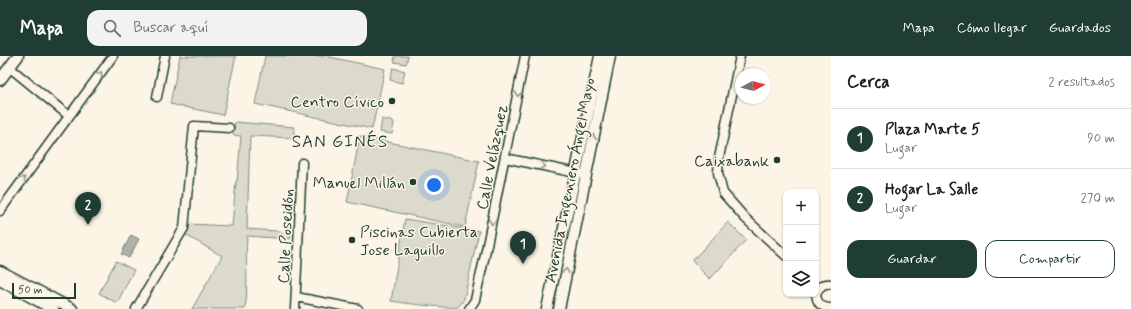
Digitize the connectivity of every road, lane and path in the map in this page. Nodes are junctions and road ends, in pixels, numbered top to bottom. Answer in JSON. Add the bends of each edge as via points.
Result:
{"nodes":[{"id":1,"x":18,"y":56,"type":"edge"},
{"id":2,"x":113,"y":56,"type":"edge"},
{"id":3,"x":165,"y":56,"type":"edge"},
{"id":4,"x":525,"y":56,"type":"edge"},
{"id":5,"x":600,"y":56,"type":"edge"},
{"id":6,"x":610,"y":56,"type":"edge"},
{"id":7,"x":740,"y":56,"type":"edge"},
{"id":8,"x":9,"y":67,"type":"junction"},
{"id":9,"x":0,"y":80,"type":"edge"},
{"id":10,"x":157,"y":97,"type":"dead end"},
{"id":11,"x":69,"y":116,"type":"junction"},
{"id":12,"x":229,"y":128,"type":"dead end"},
{"id":13,"x":505,"y":158,"type":"junction"},
{"id":14,"x":302,"y":164,"type":"dead end"},
{"id":15,"x":581,"y":174,"type":"junction"},
{"id":16,"x":0,"y":211,"type":"edge"},
{"id":17,"x":783,"y":253,"type":"edge"},
{"id":18,"x":0,"y":271,"type":"edge"},
{"id":19,"x":0,"y":280,"type":"edge"},
{"id":20,"x":831,"y":284,"type":"edge"},
{"id":21,"x":819,"y":288,"type":"edge"},
{"id":22,"x":296,"y":297,"type":"junction"},
{"id":23,"x":817,"y":297,"type":"edge"},
{"id":24,"x":828,"y":308,"type":"edge"},
{"id":25,"x":53,"y":309,"type":"edge"},
{"id":26,"x":72,"y":309,"type":"edge"},
{"id":27,"x":136,"y":309,"type":"edge"},
{"id":28,"x":295,"y":309,"type":"edge"},
{"id":29,"x":358,"y":309,"type":"edge"},
{"id":30,"x":469,"y":309,"type":"edge"},
{"id":31,"x":547,"y":309,"type":"edge"},
{"id":32,"x":559,"y":309,"type":"edge"}],
"edges":[{"from":1,"to":8,"type":"main road"},
{"from":11,"to":2,"type":"street","one_way":true},
{"from":3,"to":10,"type":"street"},
{"from":4,"to":13,"type":"street","name":"Calle Velázquez","one_way":true},
{"from":5,"to":15,"type":"main road","name":"Avenida Ingeniero Ángel Mayo"},
{"from":15,"to":6,"type":"main road","name":"Avenida Ingeniero Ángel Mayo","one_way":true},
{"from":7,"to":17,"type":"street","via":[[718,173],[724,193],[745,218]]},
{"from":8,"to":9,"type":"main road"},
{"from":8,"to":11,"type":"street"},
{"from":16,"to":11,"type":"street","one_way":true},
{"from":12,"to":27,"type":"street","via":[[194,126],[184,228]]},
{"from":13,"to":15,"type":"street","one_way":true},
{"from":13,"to":30,"type":"street","name":"Calle Velázquez","one_way":true,"via":[[475,300]]},
{"from":14,"to":22,"type":"street","name":"Calle Poseidón"},
{"from":15,"to":31,"type":"main road","name":"Avenida Ingeniero Ángel Mayo"},
{"from":32,"to":15,"type":"main road","name":"Avenida Ingeniero Ángel Mayo","one_way":true},
{"from":18,"to":26,"type":"main road"},
{"from":19,"to":25,"type":"main road"},
{"from":20,"to":21,"type":"street","via":[[823,284]]},
{"from":22,"to":28,"type":"street","name":"Calle Poseidón"},
{"from":22,"to":29,"type":"street"},
{"from":23,"to":24,"type":"street","via":[[819,304]]}]}
